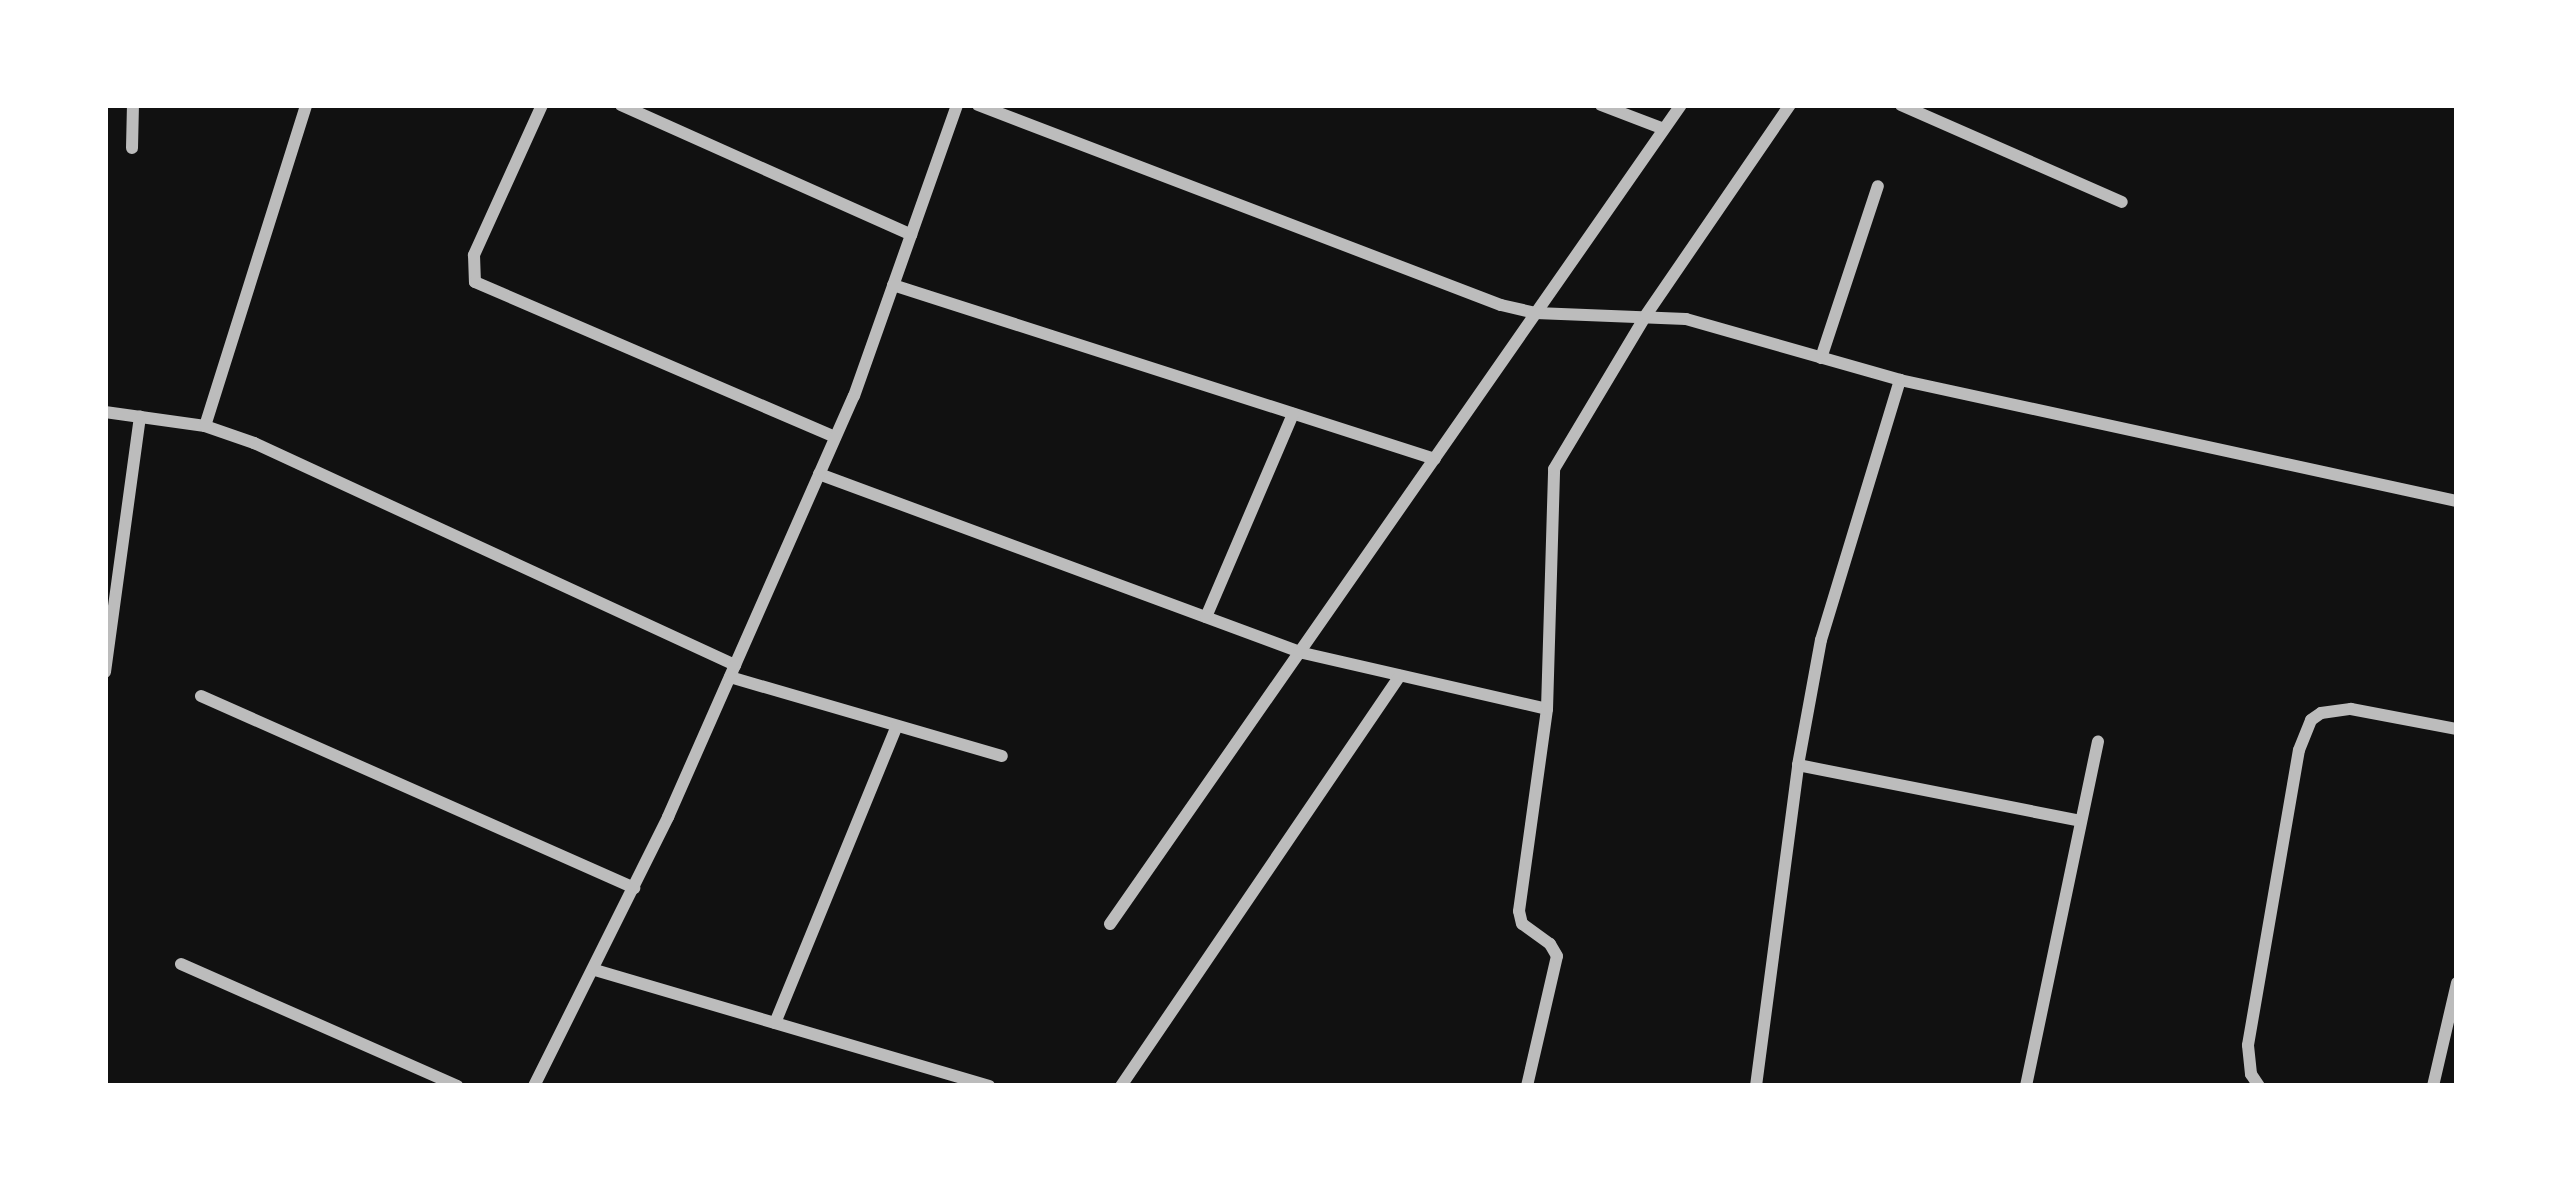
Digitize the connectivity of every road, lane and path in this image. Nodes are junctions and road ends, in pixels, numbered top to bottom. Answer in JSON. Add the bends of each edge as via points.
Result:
{"nodes":[{"id":1,"x":133,"y":105,"type":"edge"},
{"id":2,"x":306,"y":105,"type":"edge"},
{"id":3,"x":542,"y":105,"type":"edge"},
{"id":4,"x":620,"y":105,"type":"edge"},
{"id":5,"x":958,"y":105,"type":"edge"},
{"id":6,"x":978,"y":105,"type":"edge"},
{"id":7,"x":1601,"y":105,"type":"edge"},
{"id":8,"x":1681,"y":105,"type":"edge"},
{"id":9,"x":1790,"y":105,"type":"edge"},
{"id":10,"x":1901,"y":105,"type":"edge"},
{"id":11,"x":1664,"y":129,"type":"junction"},
{"id":12,"x":132,"y":148,"type":"dead end"},
{"id":13,"x":1879,"y":186,"type":"dead end"},
{"id":14,"x":2122,"y":202,"type":"dead end"},
{"id":15,"x":911,"y":235,"type":"junction"},
{"id":16,"x":893,"y":285,"type":"junction"},
{"id":17,"x":1536,"y":313,"type":"junction"},
{"id":18,"x":1646,"y":315,"type":"junction"},
{"id":19,"x":1821,"y":358,"type":"junction"},
{"id":20,"x":1900,"y":380,"type":"junction"},
{"id":21,"x":105,"y":412,"type":"edge"},
{"id":22,"x":1293,"y":414,"type":"junction"},
{"id":23,"x":140,"y":416,"type":"junction"},
{"id":24,"x":205,"y":426,"type":"junction"},
{"id":25,"x":836,"y":437,"type":"junction"},
{"id":26,"x":1435,"y":459,"type":"junction"},
{"id":27,"x":819,"y":475,"type":"junction"},
{"id":28,"x":2457,"y":501,"type":"edge"},
{"id":29,"x":1206,"y":617,"type":"junction"},
{"id":30,"x":1303,"y":653,"type":"junction"},
{"id":31,"x":732,"y":671,"type":"junction"},
{"id":32,"x":105,"y":672,"type":"edge"},
{"id":33,"x":1400,"y":676,"type":"junction"},
{"id":34,"x":201,"y":696,"type":"dead end"},
{"id":35,"x":1546,"y":710,"type":"junction"},
{"id":36,"x":897,"y":726,"type":"junction"},
{"id":37,"x":2457,"y":729,"type":"edge"},
{"id":38,"x":2098,"y":741,"type":"dead end"},
{"id":39,"x":1002,"y":757,"type":"dead end"},
{"id":40,"x":1798,"y":765,"type":"junction"},
{"id":41,"x":2081,"y":821,"type":"junction"},
{"id":42,"x":634,"y":888,"type":"junction"},
{"id":43,"x":1110,"y":924,"type":"dead end"},
{"id":44,"x":182,"y":964,"type":"dead end"},
{"id":45,"x":595,"y":970,"type":"junction"},
{"id":46,"x":2457,"y":983,"type":"edge"},
{"id":47,"x":775,"y":1023,"type":"junction"},
{"id":48,"x":457,"y":1086,"type":"edge"},
{"id":49,"x":534,"y":1086,"type":"edge"},
{"id":50,"x":989,"y":1086,"type":"edge"},
{"id":51,"x":1121,"y":1086,"type":"edge"},
{"id":52,"x":1527,"y":1086,"type":"edge"},
{"id":53,"x":1756,"y":1086,"type":"edge"},
{"id":54,"x":2026,"y":1086,"type":"edge"},
{"id":55,"x":2259,"y":1086,"type":"edge"},
{"id":56,"x":2433,"y":1086,"type":"edge"}],
"edges":[{"from":1,"to":12,"type":"street"},
{"from":2,"to":24,"type":"street"},
{"from":3,"to":25,"type":"street","via":[[474,256],[476,281]]},
{"from":4,"to":15,"type":"street"},
{"from":5,"to":15,"type":"street"},
{"from":6,"to":17,"type":"street"},
{"from":7,"to":11,"type":"street"},
{"from":8,"to":11,"type":"street"},
{"from":9,"to":18,"type":"street"},
{"from":10,"to":14,"type":"street"},
{"from":11,"to":17,"type":"street"},
{"from":13,"to":19,"type":"street"},
{"from":15,"to":16,"type":"street"},
{"from":16,"to":22,"type":"street"},
{"from":16,"to":25,"type":"street"},
{"from":17,"to":18,"type":"street"},
{"from":17,"to":26,"type":"street"},
{"from":18,"to":19,"type":"street"},
{"from":18,"to":35,"type":"street","via":[[1554,469]]},
{"from":19,"to":20,"type":"street"},
{"from":20,"to":28,"type":"street"},
{"from":20,"to":40,"type":"street","via":[[1837,579]]},
{"from":21,"to":23,"type":"street"},
{"from":22,"to":26,"type":"street"},
{"from":22,"to":29,"type":"street"},
{"from":23,"to":24,"type":"street"},
{"from":23,"to":32,"type":"street"},
{"from":24,"to":31,"type":"street"},
{"from":25,"to":27,"type":"street"},
{"from":26,"to":30,"type":"street"},
{"from":27,"to":29,"type":"street"},
{"from":27,"to":31,"type":"street"},
{"from":29,"to":30,"type":"street"},
{"from":30,"to":33,"type":"street"},
{"from":30,"to":43,"type":"street"},
{"from":31,"to":36,"type":"street"},
{"from":31,"to":42,"type":"street"},
{"from":33,"to":35,"type":"street"},
{"from":33,"to":51,"type":"street"},
{"from":34,"to":42,"type":"street"},
{"from":35,"to":52,"type":"street","via":[[1519,911],[1522,924],[1557,956]]},
{"from":36,"to":39,"type":"street"},
{"from":36,"to":47,"type":"street"},
{"from":37,"to":55,"type":"street","via":[[2351,709],[2311,720],[2299,750],[2248,1045]]},
{"from":38,"to":41,"type":"street"},
{"from":40,"to":41,"type":"street"},
{"from":40,"to":53,"type":"street"},
{"from":41,"to":54,"type":"street"},
{"from":42,"to":45,"type":"street"},
{"from":44,"to":48,"type":"street"},
{"from":45,"to":47,"type":"street"},
{"from":45,"to":49,"type":"street"},
{"from":46,"to":56,"type":"street"},
{"from":47,"to":50,"type":"street"}]}
